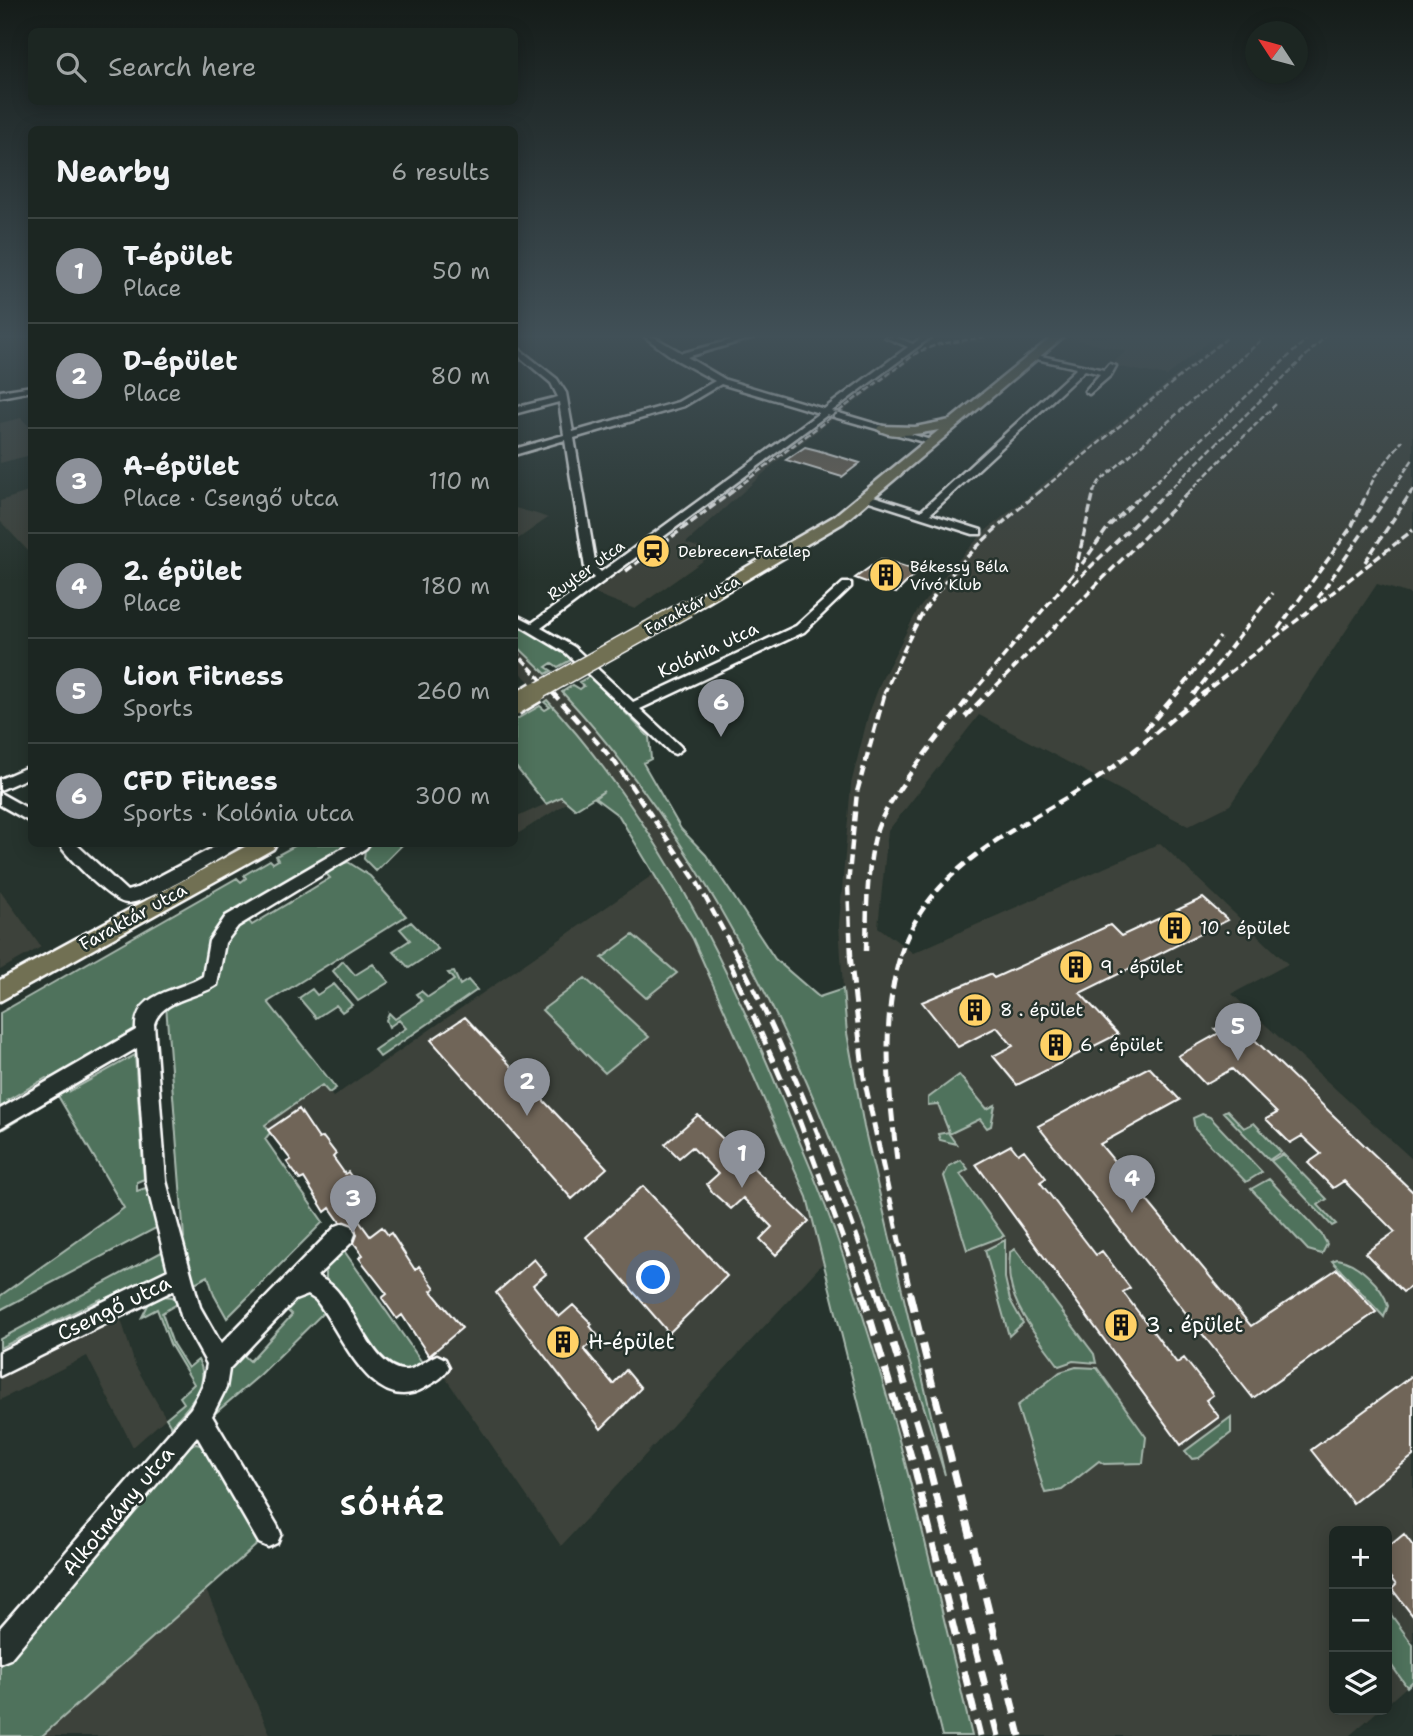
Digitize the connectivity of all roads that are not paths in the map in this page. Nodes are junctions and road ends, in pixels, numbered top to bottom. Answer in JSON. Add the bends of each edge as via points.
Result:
{"nodes":[{"id":1,"x":568,"y":418,"type":"edge"},
{"id":2,"x":633,"y":418,"type":"edge"},
{"id":3,"x":819,"y":418,"type":"edge"},
{"id":4,"x":855,"y":418,"type":"edge"},
{"id":5,"x":961,"y":418,"type":"edge"},
{"id":6,"x":1027,"y":418,"type":"edge"},
{"id":7,"x":956,"y":422,"type":"junction"},
{"id":8,"x":883,"y":429,"type":"junction"},
{"id":9,"x":571,"y":436,"type":"junction"},
{"id":10,"x":931,"y":443,"type":"junction"},
{"id":11,"x":518,"y":451,"type":"edge"},
{"id":12,"x":908,"y":463,"type":"junction"},
{"id":13,"x":862,"y":502,"type":"junction"},
{"id":14,"x":923,"y":514,"type":"junction"},
{"id":15,"x":976,"y":532,"type":"dead end"},
{"id":16,"x":601,"y":579,"type":"junction"},
{"id":17,"x":847,"y":585,"type":"dead end"},
{"id":18,"x":518,"y":619,"type":"edge"},
{"id":19,"x":533,"y":628,"type":"junction"},
{"id":20,"x":518,"y":703,"type":"edge"},
{"id":21,"x":630,"y":708,"type":"junction"},
{"id":22,"x":675,"y":750,"type":"dead end"},
{"id":23,"x":28,"y":772,"type":"edge"},
{"id":24,"x":0,"y":785,"type":"edge"},
{"id":25,"x":0,"y":798,"type":"edge"},
{"id":26,"x":28,"y":816,"type":"edge"},
{"id":27,"x":70,"y":847,"type":"edge"},
{"id":28,"x":226,"y":847,"type":"edge"},
{"id":29,"x":261,"y":847,"type":"edge"},
{"id":30,"x":356,"y":847,"type":"edge"},
{"id":31,"x":0,"y":991,"type":"edge"},
{"id":32,"x":146,"y":1034,"type":"junction"},
{"id":33,"x":0,"y":1119,"type":"edge"},
{"id":34,"x":344,"y":1234,"type":"dead end"},
{"id":35,"x":179,"y":1276,"type":"junction"},
{"id":36,"x":288,"y":1291,"type":"junction"},
{"id":37,"x":219,"y":1363,"type":"junction"},
{"id":38,"x":0,"y":1364,"type":"edge"},
{"id":39,"x":437,"y":1367,"type":"dead end"},
{"id":40,"x":199,"y":1416,"type":"junction"},
{"id":41,"x":268,"y":1534,"type":"dead end"},
{"id":42,"x":0,"y":1649,"type":"edge"}],
"edges":[{"from":1,"to":9,"type":"street"},
{"from":2,"to":9,"type":"street"},
{"from":3,"to":16,"type":"street","name":"Ruyter utca"},
{"from":4,"to":8,"type":"street"},
{"from":5,"to":7,"type":"main road","name":"Faraktár utca"},
{"from":6,"to":14,"type":"street"},
{"from":7,"to":8,"type":"main road","via":[[915,431]]},
{"from":7,"to":10,"type":"main road","name":"Faraktár utca"},
{"from":8,"to":10,"type":"street"},
{"from":8,"to":12,"type":"main road","via":[[905,443]]},
{"from":9,"to":11,"type":"street"},
{"from":9,"to":16,"type":"street","via":[[591,566]]},
{"from":10,"to":12,"type":"main road","name":"Faraktár utca"},
{"from":12,"to":13,"type":"main road","name":"Faraktár utca"},
{"from":13,"to":14,"type":"street"},
{"from":13,"to":20,"type":"main road","name":"Faraktár utca","bridge":true,"via":[[775,559]]},
{"from":14,"to":15,"type":"street"},
{"from":16,"to":19,"type":"street","name":"Ruyter utca"},
{"from":17,"to":21,"type":"street","name":"Kolónia utca","via":[[800,629]]},
{"from":18,"to":19,"type":"street"},
{"from":19,"to":21,"type":"street","via":[[570,650]]},
{"from":21,"to":22,"type":"street"},
{"from":23,"to":24,"type":"street"},
{"from":25,"to":26,"type":"street"},
{"from":27,"to":28,"type":"street","name":"Faraktár utca","via":[[119,895],[127,897]]},
{"from":29,"to":31,"type":"main road","name":"Faraktár utca"},
{"from":30,"to":32,"type":"street","via":[[232,921],[217,942],[211,980],[153,1007],[146,1020]]},
{"from":32,"to":33,"type":"street"},
{"from":32,"to":35,"type":"street","via":[[156,1181]]},
{"from":34,"to":36,"type":"street"},
{"from":35,"to":37,"type":"street","name":"Csengő utca","via":[[194,1320]]},
{"from":35,"to":38,"type":"street","name":"Csengő utca"},
{"from":36,"to":37,"type":"street"},
{"from":36,"to":39,"type":"street","via":[[309,1284],[320,1289],[370,1364],[384,1376],[409,1381]]},
{"from":37,"to":40,"type":"street","name":"Alkotmány utca","via":[[214,1388]]},
{"from":40,"to":41,"type":"street"},
{"from":40,"to":42,"type":"street","name":"Alkotmány utca"}]}
